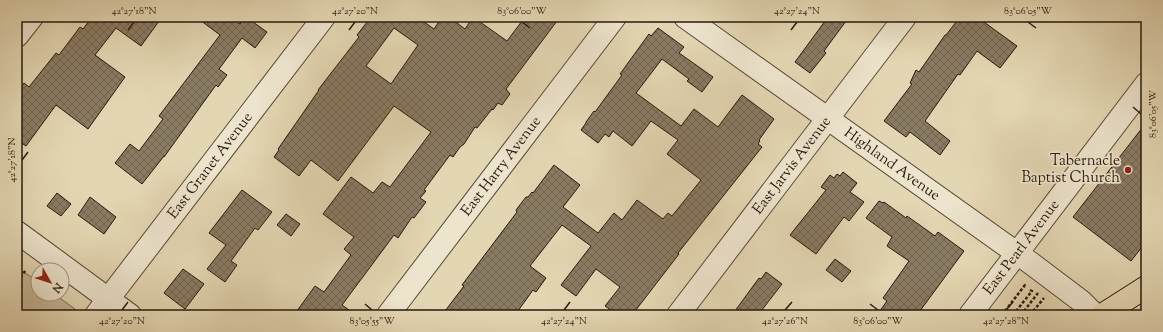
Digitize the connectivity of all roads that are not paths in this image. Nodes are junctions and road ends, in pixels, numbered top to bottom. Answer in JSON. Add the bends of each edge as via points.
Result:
{"nodes":[{"id":1,"x":32,"y":17,"type":"edge"},
{"id":2,"x":324,"y":17,"type":"edge"},
{"id":3,"x":615,"y":17,"type":"edge"},
{"id":4,"x":685,"y":17,"type":"edge"},
{"id":5,"x":906,"y":17,"type":"edge"},
{"id":6,"x":17,"y":36,"type":"edge"},
{"id":7,"x":1146,"y":84,"type":"edge"},
{"id":8,"x":828,"y":119,"type":"junction"},
{"id":9,"x":17,"y":232,"type":"edge"},
{"id":10,"x":1016,"y":253,"type":"junction"},
{"id":11,"x":1146,"y":287,"type":"edge"},
{"id":12,"x":102,"y":307,"type":"edge"},
{"id":13,"x":130,"y":315,"type":"edge"},
{"id":14,"x":388,"y":315,"type":"edge"},
{"id":15,"x":678,"y":315,"type":"edge"},
{"id":16,"x":970,"y":315,"type":"edge"},
{"id":17,"x":1095,"y":315,"type":"edge"},
{"id":18,"x":1102,"y":315,"type":"edge"}],
"edges":[{"from":1,"to":6,"type":"street"},
{"from":2,"to":12,"type":"street","name":"East Granet Avenue"},
{"from":3,"to":14,"type":"street","name":"East Harry Avenue"},
{"from":4,"to":8,"type":"street","name":"Highland Avenue"},
{"from":5,"to":8,"type":"street","name":"East Jarvis Avenue"},
{"from":7,"to":10,"type":"street","name":"East Pearl Avenue"},
{"from":8,"to":10,"type":"street","name":"Highland Avenue"},
{"from":8,"to":15,"type":"street","name":"East Jarvis Avenue"},
{"from":9,"to":12,"type":"street"},
{"from":10,"to":16,"type":"street","name":"East Pearl Avenue"},
{"from":10,"to":17,"type":"street","name":"Highland Avenue","via":[[1081,301]]},
{"from":11,"to":18,"type":"main road"},
{"from":12,"to":13,"type":"street"}]}
